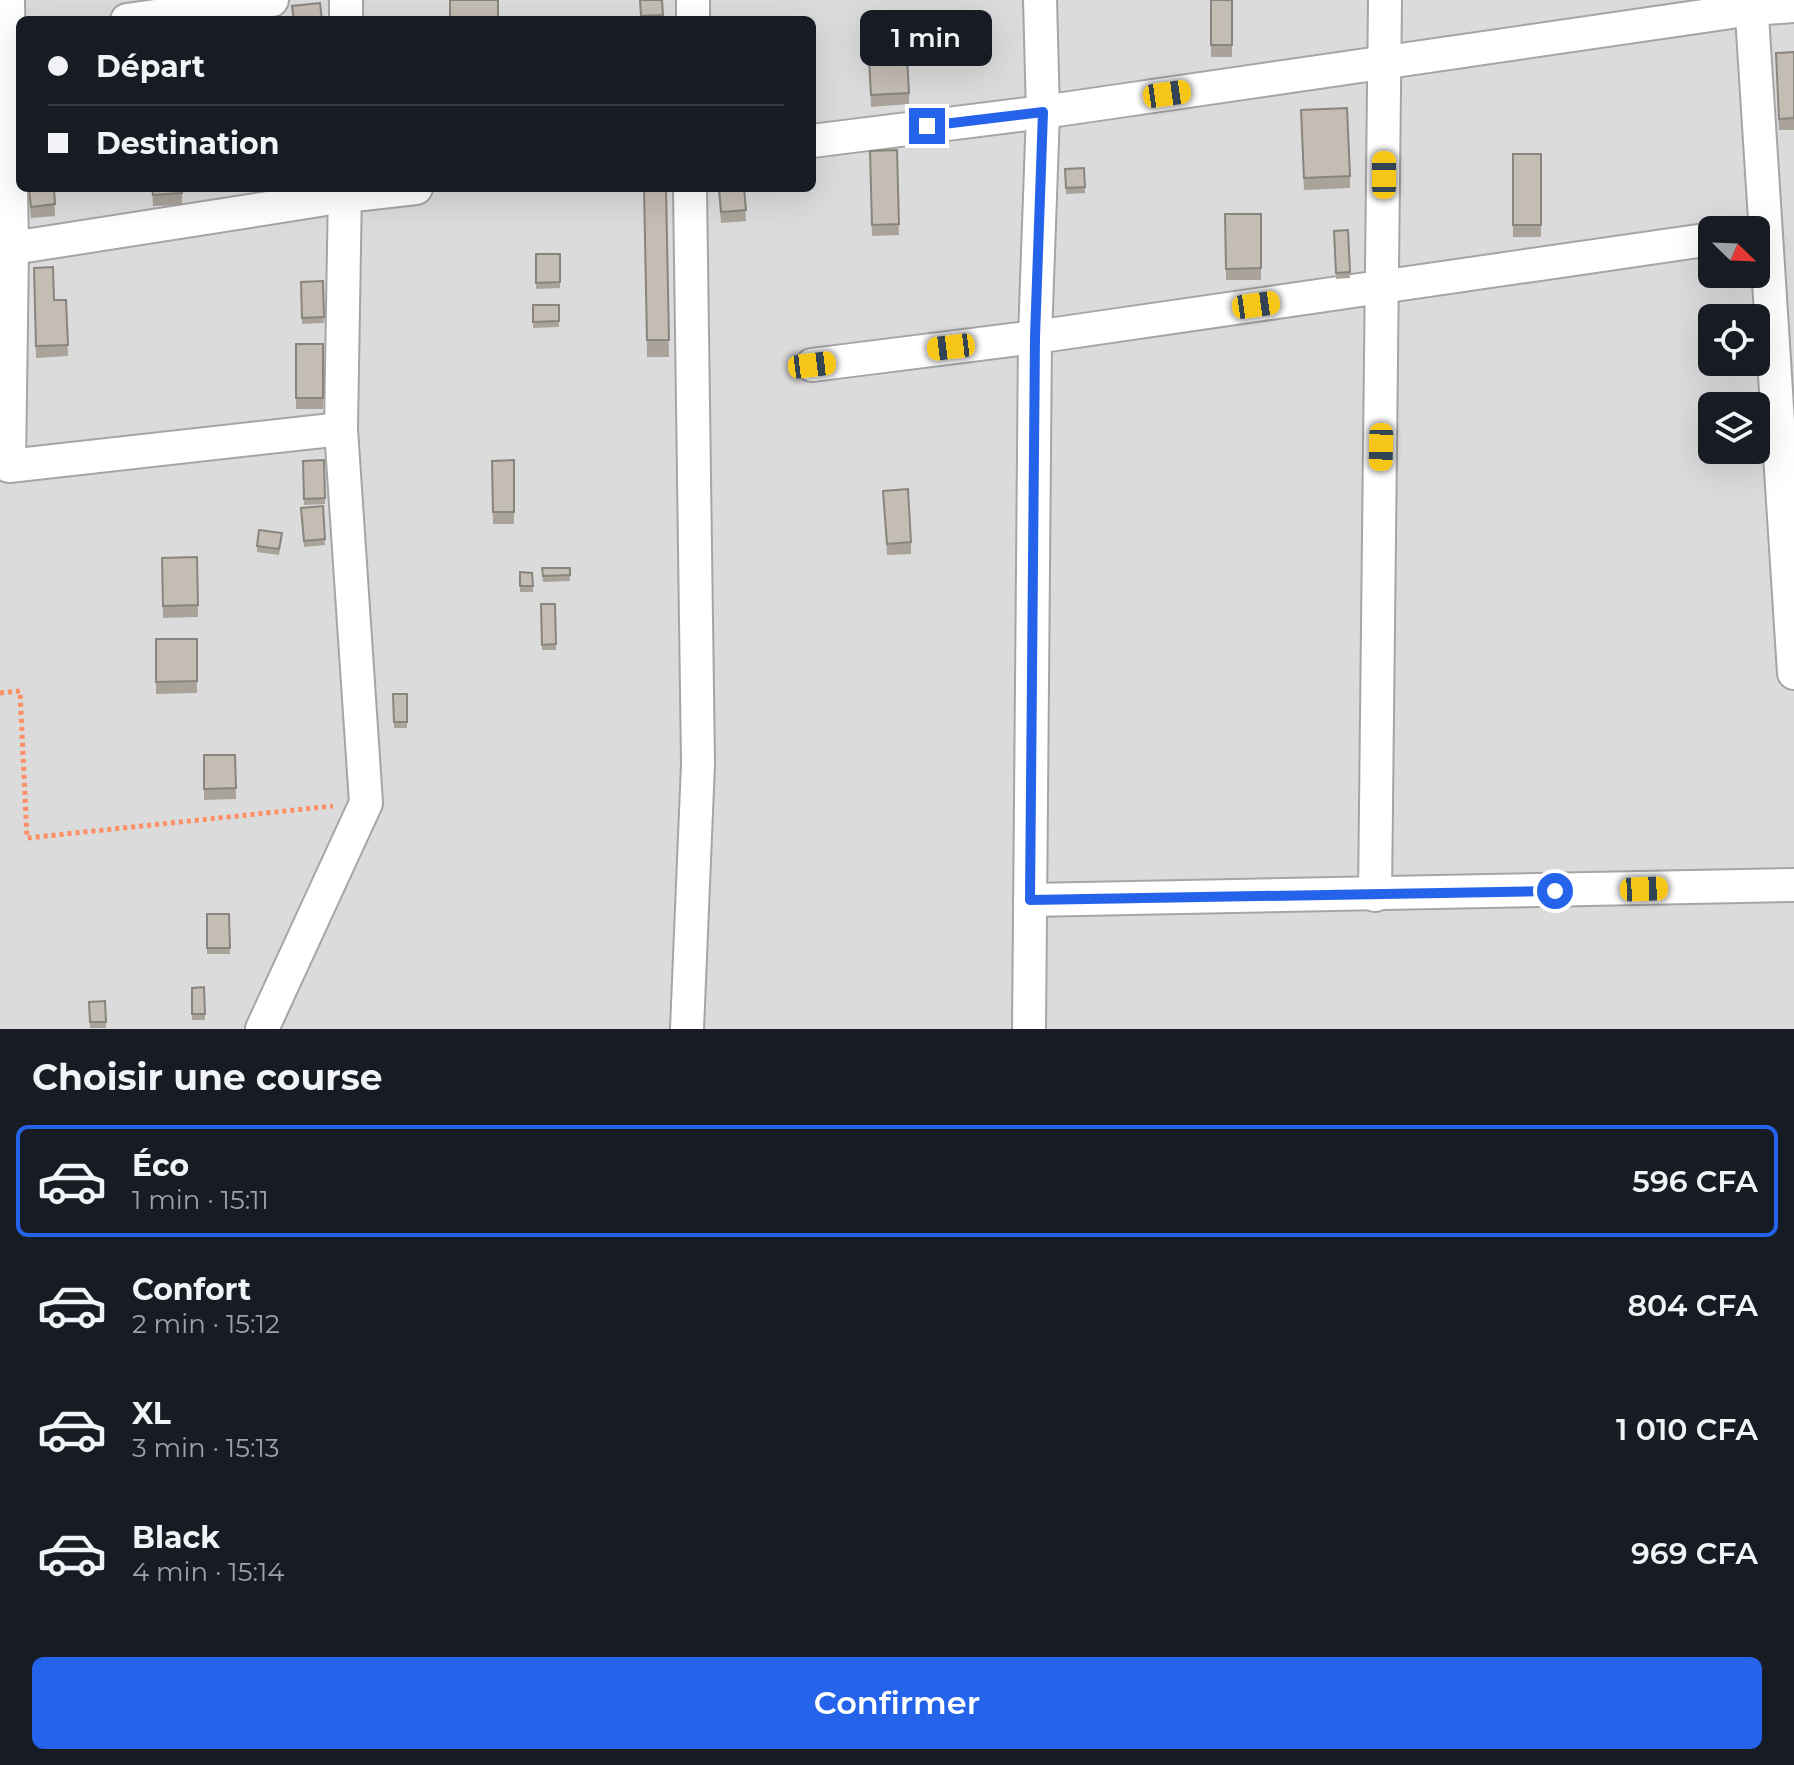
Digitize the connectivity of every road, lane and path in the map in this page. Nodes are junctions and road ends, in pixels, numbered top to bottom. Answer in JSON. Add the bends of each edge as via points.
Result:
{"nodes":[{"id":1,"x":8,"y":0,"type":"edge"},
{"id":2,"x":272,"y":0,"type":"edge"},
{"id":3,"x":1040,"y":0,"type":"edge"},
{"id":4,"x":1385,"y":0,"type":"edge"},
{"id":5,"x":1752,"y":4,"type":"edge"},
{"id":6,"x":1794,"y":6,"type":"edge"},
{"id":7,"x":156,"y":16,"type":"edge"},
{"id":8,"x":9,"y":36,"type":"edge"},
{"id":9,"x":1385,"y":63,"type":"junction"},
{"id":10,"x":1043,"y":112,"type":"junction"},
{"id":11,"x":816,"y":140,"type":"edge"},
{"id":12,"x":345,"y":192,"type":"edge"},
{"id":13,"x":690,"y":192,"type":"edge"},
{"id":14,"x":1772,"y":230,"type":"edge"},
{"id":15,"x":1698,"y":241,"type":"edge"},
{"id":16,"x":6,"y":249,"type":"edge"},
{"id":17,"x":1383,"y":287,"type":"junction"},
{"id":18,"x":1035,"y":337,"type":"junction"},
{"id":19,"x":812,"y":365,"type":"dead end"},
{"id":20,"x":341,"y":429,"type":"junction"},
{"id":21,"x":1794,"y":673,"type":"edge"},
{"id":22,"x":0,"y":693,"type":"edge"},
{"id":23,"x":366,"y":803,"type":"junction"},
{"id":24,"x":1794,"y":885,"type":"edge"},
{"id":25,"x":1375,"y":895,"type":"junction"},
{"id":26,"x":1030,"y":900,"type":"junction"},
{"id":27,"x":262,"y":1029,"type":"edge"},
{"id":28,"x":687,"y":1029,"type":"edge"},
{"id":29,"x":1029,"y":1029,"type":"edge"}],
"edges":[{"from":1,"to":8,"type":"street"},
{"from":2,"to":7,"type":"street"},
{"from":3,"to":10,"type":"street"},
{"from":4,"to":9,"type":"street"},
{"from":5,"to":6,"type":"street"},
{"from":5,"to":9,"type":"street"},
{"from":5,"to":14,"type":"street"},
{"from":8,"to":16,"type":"street"},
{"from":9,"to":10,"type":"street"},
{"from":9,"to":17,"type":"street"},
{"from":10,"to":11,"type":"street"},
{"from":10,"to":18,"type":"street"},
{"from":12,"to":16,"type":"street"},
{"from":12,"to":20,"type":"street"},
{"from":13,"to":28,"type":"street","via":[[698,764]]},
{"from":14,"to":21,"type":"street"},
{"from":15,"to":17,"type":"street"},
{"from":16,"to":20,"type":"street","via":[[9,466]]},
{"from":17,"to":18,"type":"street"},
{"from":17,"to":25,"type":"street"},
{"from":18,"to":19,"type":"street"},
{"from":18,"to":26,"type":"street"},
{"from":20,"to":23,"type":"street"},
{"from":22,"to":23,"type":"path","via":[[20,691],[27,838]]},
{"from":23,"to":27,"type":"street"},
{"from":24,"to":25,"type":"street"},
{"from":25,"to":26,"type":"street"},
{"from":26,"to":29,"type":"street"}]}
